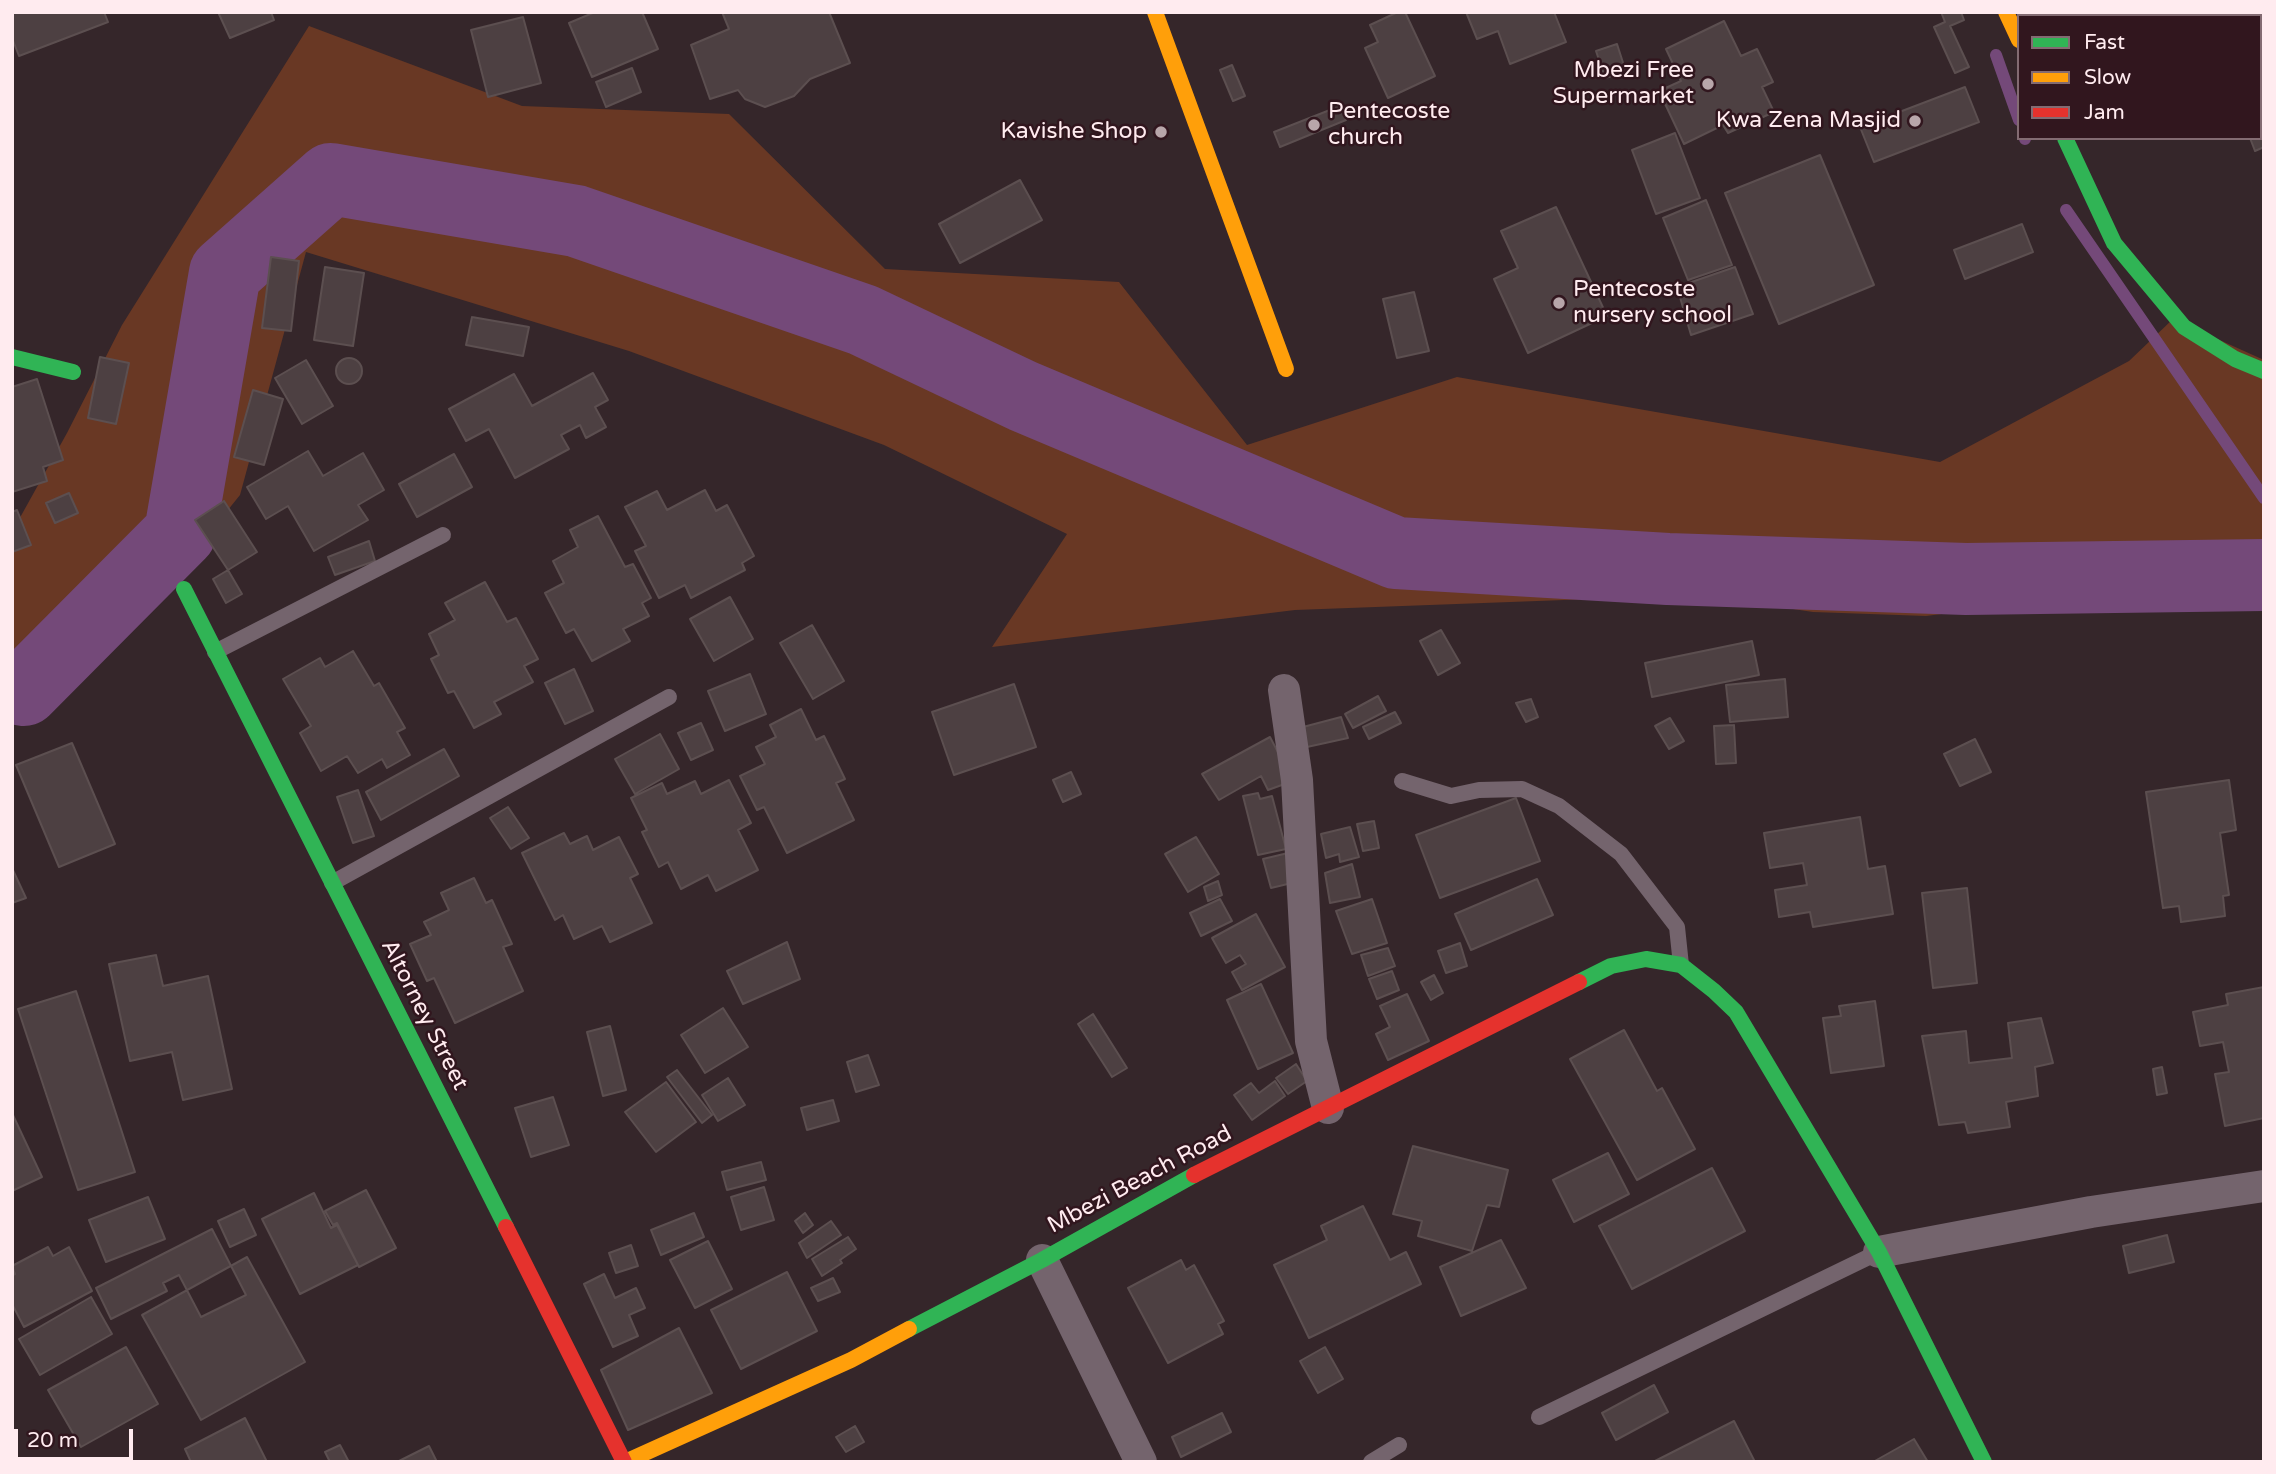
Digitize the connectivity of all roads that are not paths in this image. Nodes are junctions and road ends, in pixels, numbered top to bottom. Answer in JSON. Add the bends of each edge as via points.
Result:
{"nodes":[{"id":1,"x":1155,"y":12,"type":"edge"},
{"id":2,"x":2006,"y":12,"type":"edge"},
{"id":3,"x":2017,"y":36,"type":"edge"},
{"id":4,"x":2066,"y":140,"type":"edge"},
{"id":5,"x":12,"y":358,"type":"edge"},
{"id":6,"x":1286,"y":369,"type":"dead end"},
{"id":7,"x":2264,"y":371,"type":"edge"},
{"id":8,"x":72,"y":372,"type":"dead end"},
{"id":9,"x":443,"y":535,"type":"dead end"},
{"id":10,"x":184,"y":589,"type":"dead end"},
{"id":11,"x":215,"y":652,"type":"junction"},
{"id":12,"x":1284,"y":690,"type":"dead end"},
{"id":13,"x":669,"y":697,"type":"dead end"},
{"id":14,"x":1402,"y":781,"type":"dead end"},
{"id":15,"x":332,"y":883,"type":"junction"},
{"id":16,"x":1681,"y":965,"type":"junction"},
{"id":17,"x":1328,"y":1108,"type":"junction"},
{"id":18,"x":2264,"y":1186,"type":"edge"},
{"id":19,"x":1879,"y":1252,"type":"junction"},
{"id":20,"x":1042,"y":1259,"type":"junction"},
{"id":21,"x":1539,"y":1417,"type":"dead end"},
{"id":22,"x":1399,"y":1445,"type":"dead end"},
{"id":23,"x":624,"y":1462,"type":"edge"},
{"id":24,"x":1142,"y":1462,"type":"edge"},
{"id":25,"x":1371,"y":1462,"type":"edge"},
{"id":26,"x":1984,"y":1462,"type":"edge"}],
"edges":[{"from":1,"to":6,"type":"street"},
{"from":2,"to":3,"type":"street"},
{"from":4,"to":7,"type":"street","via":[[2115,243],[2184,327]]},
{"from":5,"to":8,"type":"street"},
{"from":9,"to":11,"type":"lane"},
{"from":10,"to":11,"type":"street","name":"Altorney Street"},
{"from":11,"to":15,"type":"street","name":"Altorney Street"},
{"from":12,"to":17,"type":"street","via":[[1297,780],[1311,1041]]},
{"from":13,"to":15,"type":"lane"},
{"from":14,"to":16,"type":"lane","via":[[1451,796],[1522,789],[1559,806],[1620,854],[1645,885],[1677,927]]},
{"from":15,"to":23,"type":"street","name":"Altorney Street"},
{"from":16,"to":17,"type":"street","name":"Mbezi Beach Road","via":[[1646,959],[1611,966]]},
{"from":16,"to":19,"type":"street","via":[[1736,1012]]},
{"from":17,"to":20,"type":"street","name":"Mbezi Beach Road","via":[[1172,1186]]},
{"from":18,"to":19,"type":"street","via":[[2091,1212]]},
{"from":19,"to":21,"type":"lane"},
{"from":19,"to":26,"type":"street"},
{"from":20,"to":23,"type":"street","name":"Mbezi Beach Road","via":[[850,1360]]},
{"from":20,"to":24,"type":"street"},
{"from":22,"to":25,"type":"lane"}]}
